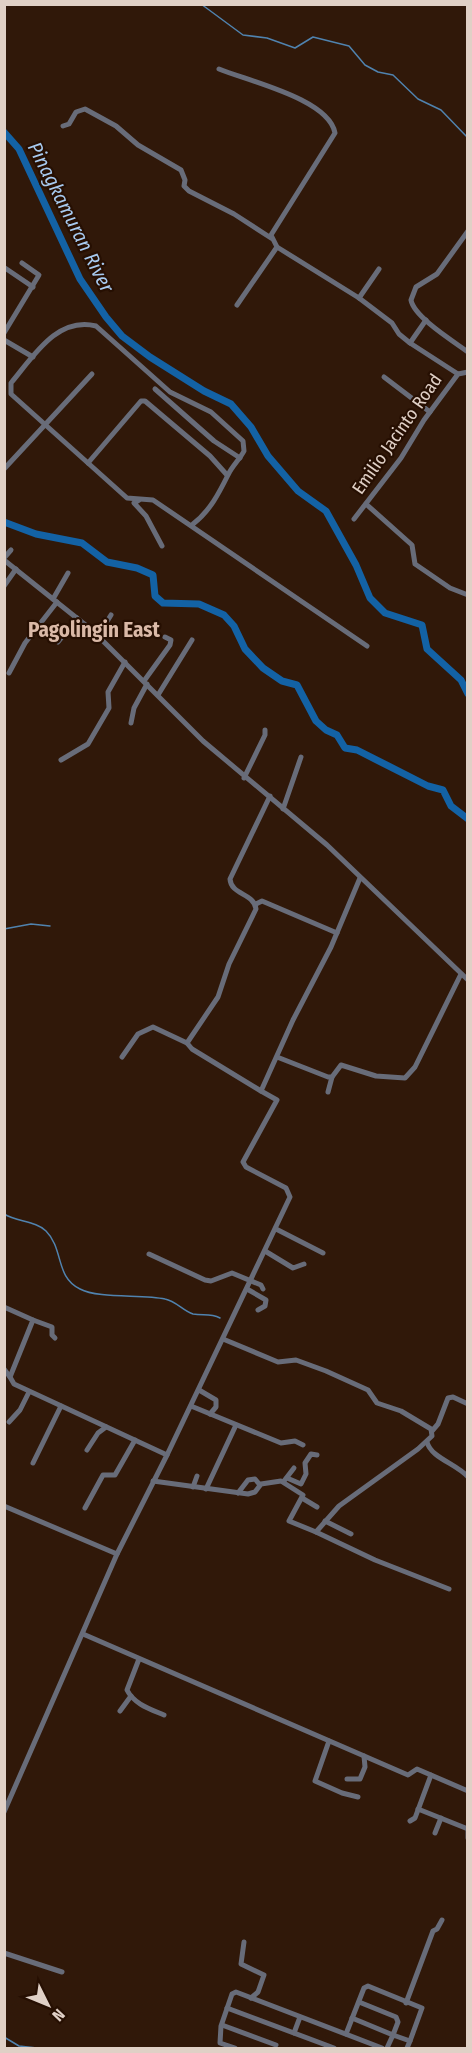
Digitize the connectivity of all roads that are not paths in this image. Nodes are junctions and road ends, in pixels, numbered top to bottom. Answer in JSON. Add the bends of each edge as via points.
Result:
{"nodes":[{"id":1,"x":219,"y":69,"type":"dead end"},
{"id":2,"x":63,"y":126,"type":"dead end"},
{"id":3,"x":468,"y":231,"type":"edge"},
{"id":4,"x":271,"y":238,"type":"junction"},
{"id":5,"x":277,"y":247,"type":"junction"},
{"id":6,"x":22,"y":262,"type":"dead end"},
{"id":7,"x":5,"y":268,"type":"edge"},
{"id":8,"x":379,"y":268,"type":"dead end"},
{"id":9,"x":33,"y":287,"type":"junction"},
{"id":10,"x":360,"y":298,"type":"junction"},
{"id":11,"x":237,"y":305,"type":"dead end"},
{"id":12,"x":426,"y":320,"type":"junction"},
{"id":13,"x":4,"y":333,"type":"edge"},
{"id":14,"x":4,"y":340,"type":"edge"},
{"id":15,"x":410,"y":343,"type":"junction"},
{"id":16,"x":468,"y":352,"type":"edge"},
{"id":17,"x":33,"y":357,"type":"junction"},
{"id":18,"x":468,"y":372,"type":"edge"},
{"id":19,"x":92,"y":374,"type":"dead end"},
{"id":20,"x":458,"y":374,"type":"junction"},
{"id":21,"x":384,"y":377,"type":"dead end"},
{"id":22,"x":154,"y":389,"type":"dead end"},
{"id":23,"x":430,"y":412,"type":"junction"},
{"id":24,"x":44,"y":424,"type":"junction"},
{"id":25,"x":240,"y":458,"type":"junction"},
{"id":26,"x":88,"y":463,"type":"junction"},
{"id":27,"x":4,"y":469,"type":"edge"},
{"id":28,"x":227,"y":475,"type":"junction"},
{"id":29,"x":139,"y":500,"type":"junction"},
{"id":30,"x":366,"y":504,"type":"junction"},
{"id":31,"x":354,"y":519,"type":"dead end"},
{"id":32,"x":193,"y":524,"type":"junction"},
{"id":33,"x":162,"y":546,"type":"dead end"},
{"id":34,"x":11,"y":550,"type":"dead end"},
{"id":35,"x":4,"y":559,"type":"edge"},
{"id":36,"x":16,"y":569,"type":"junction"},
{"id":37,"x":68,"y":573,"type":"dead end"},
{"id":38,"x":4,"y":586,"type":"edge"},
{"id":39,"x":468,"y":595,"type":"edge"},
{"id":40,"x":55,"y":601,"type":"junction"},
{"id":41,"x":111,"y":615,"type":"dead end"},
{"id":42,"x":77,"y":618,"type":"junction"},
{"id":43,"x":98,"y":636,"type":"junction"},
{"id":44,"x":165,"y":637,"type":"dead end"},
{"id":45,"x":192,"y":640,"type":"dead end"},
{"id":46,"x":58,"y":642,"type":"dead end"},
{"id":47,"x":368,"y":646,"type":"dead end"},
{"id":48,"x":125,"y":662,"type":"junction"},
{"id":49,"x":9,"y":673,"type":"dead end"},
{"id":50,"x":145,"y":682,"type":"junction"},
{"id":51,"x":158,"y":695,"type":"junction"},
{"id":52,"x":131,"y":723,"type":"dead end"},
{"id":53,"x":265,"y":730,"type":"dead end"},
{"id":54,"x":302,"y":757,"type":"dead end"},
{"id":55,"x":61,"y":760,"type":"dead end"},
{"id":56,"x":244,"y":778,"type":"junction"},
{"id":57,"x":270,"y":796,"type":"junction"},
{"id":58,"x":283,"y":809,"type":"junction"},
{"id":59,"x":360,"y":878,"type":"junction"},
{"id":60,"x":256,"y":904,"type":"junction"},
{"id":61,"x":337,"y":933,"type":"junction"},
{"id":62,"x":461,"y":974,"type":"junction"},
{"id":63,"x":468,"y":980,"type":"edge"},
{"id":64,"x":187,"y":1043,"type":"junction"},
{"id":65,"x":122,"y":1057,"type":"dead end"},
{"id":66,"x":277,"y":1057,"type":"junction"},
{"id":67,"x":332,"y":1077,"type":"junction"},
{"id":68,"x":261,"y":1091,"type":"junction"},
{"id":69,"x":327,"y":1092,"type":"dead end"},
{"id":70,"x":276,"y":1229,"type":"junction"},
{"id":71,"x":265,"y":1251,"type":"junction"},
{"id":72,"x":323,"y":1253,"type":"dead end"},
{"id":73,"x":149,"y":1254,"type":"dead end"},
{"id":74,"x":304,"y":1264,"type":"dead end"},
{"id":75,"x":252,"y":1281,"type":"junction"},
{"id":76,"x":263,"y":1289,"type":"dead end"},
{"id":77,"x":249,"y":1290,"type":"junction"},
{"id":78,"x":4,"y":1307,"type":"edge"},
{"id":79,"x":258,"y":1310,"type":"dead end"},
{"id":80,"x":33,"y":1320,"type":"junction"},
{"id":81,"x":55,"y":1338,"type":"dead end"},
{"id":82,"x":223,"y":1339,"type":"junction"},
{"id":83,"x":4,"y":1369,"type":"edge"},
{"id":84,"x":10,"y":1377,"type":"junction"},
{"id":85,"x":199,"y":1390,"type":"junction"},
{"id":86,"x":29,"y":1392,"type":"junction"},
{"id":87,"x":468,"y":1404,"type":"edge"},
{"id":88,"x":61,"y":1406,"type":"junction"},
{"id":89,"x":191,"y":1406,"type":"junction"},
{"id":90,"x":210,"y":1414,"type":"junction"},
{"id":91,"x":9,"y":1422,"type":"dead end"},
{"id":92,"x":236,"y":1425,"type":"junction"},
{"id":93,"x":106,"y":1427,"type":"junction"},
{"id":94,"x":432,"y":1431,"type":"junction"},
{"id":95,"x":135,"y":1440,"type":"junction"},
{"id":96,"x":427,"y":1442,"type":"junction"},
{"id":97,"x":303,"y":1445,"type":"dead end"},
{"id":98,"x":87,"y":1450,"type":"dead end"},
{"id":99,"x":167,"y":1455,"type":"junction"},
{"id":100,"x":317,"y":1455,"type":"dead end"},
{"id":101,"x":33,"y":1462,"type":"dead end"},
{"id":102,"x":294,"y":1468,"type":"dead end"},
{"id":103,"x":197,"y":1476,"type":"dead end"},
{"id":104,"x":468,"y":1477,"type":"edge"},
{"id":105,"x":285,"y":1480,"type":"junction"},
{"id":106,"x":153,"y":1481,"type":"junction"},
{"id":107,"x":260,"y":1485,"type":"junction"},
{"id":108,"x":193,"y":1487,"type":"junction"},
{"id":109,"x":206,"y":1489,"type":"junction"},
{"id":110,"x":238,"y":1492,"type":"junction"},
{"id":111,"x":302,"y":1498,"type":"junction"},
{"id":112,"x":4,"y":1506,"type":"edge"},
{"id":113,"x":317,"y":1507,"type":"dead end"},
{"id":114,"x":85,"y":1508,"type":"dead end"},
{"id":115,"x":325,"y":1521,"type":"junction"},
{"id":116,"x":316,"y":1532,"type":"junction"},
{"id":117,"x":351,"y":1534,"type":"dead end"},
{"id":118,"x":117,"y":1554,"type":"junction"},
{"id":119,"x":449,"y":1589,"type":"dead end"},
{"id":120,"x":83,"y":1634,"type":"junction"},
{"id":121,"x":139,"y":1659,"type":"junction"},
{"id":122,"x":131,"y":1696,"type":"junction"},
{"id":123,"x":120,"y":1711,"type":"dead end"},
{"id":124,"x":164,"y":1715,"type":"dead end"},
{"id":125,"x":329,"y":1741,"type":"junction"},
{"id":126,"x":364,"y":1756,"type":"junction"},
{"id":127,"x":431,"y":1775,"type":"junction"},
{"id":128,"x":346,"y":1779,"type":"dead end"},
{"id":129,"x":468,"y":1791,"type":"edge"},
{"id":130,"x":358,"y":1797,"type":"dead end"},
{"id":131,"x":5,"y":1809,"type":"edge"},
{"id":132,"x":418,"y":1809,"type":"junction"},
{"id":133,"x":441,"y":1818,"type":"junction"},
{"id":134,"x":410,"y":1821,"type":"dead end"},
{"id":135,"x":468,"y":1830,"type":"edge"},
{"id":136,"x":435,"y":1833,"type":"dead end"},
{"id":137,"x":468,"y":1838,"type":"edge"},
{"id":138,"x":442,"y":1920,"type":"dead end"},
{"id":139,"x":244,"y":1942,"type":"dead end"},
{"id":140,"x":4,"y":1953,"type":"edge"},
{"id":141,"x":62,"y":1972,"type":"dead end"},
{"id":142,"x":251,"y":1998,"type":"junction"},
{"id":143,"x":359,"y":2002,"type":"junction"},
{"id":144,"x":406,"y":2003,"type":"junction"},
{"id":145,"x":227,"y":2008,"type":"junction"},
{"id":146,"x":300,"y":2017,"type":"junction"},
{"id":147,"x":352,"y":2018,"type":"junction"},
{"id":148,"x":222,"y":2025,"type":"junction"},
{"id":149,"x":294,"y":2033,"type":"junction"},
{"id":150,"x":346,"y":2034,"type":"junction"},
{"id":151,"x":393,"y":2035,"type":"junction"},
{"id":152,"x":410,"y":2041,"type":"junction"},
{"id":153,"x":276,"y":2045,"type":"dead end"},
{"id":154,"x":218,"y":2046,"type":"edge"},
{"id":155,"x":235,"y":2049,"type":"edge"},
{"id":156,"x":334,"y":2049,"type":"edge"},
{"id":157,"x":382,"y":2049,"type":"edge"},
{"id":158,"x":387,"y":2049,"type":"edge"},
{"id":159,"x":407,"y":2049,"type":"edge"}],
"edges":[{"from":1,"to":4,"type":"street","via":[[286,92],[307,103],[334,128],[335,134],[276,223]]},
{"from":2,"to":4,"type":"street","via":[[69,124],[76,112],[85,109],[181,170],[189,191]]},
{"from":3,"to":12,"type":"street","via":[[437,274],[412,292],[412,304]]},
{"from":4,"to":5,"type":"street"},
{"from":5,"to":10,"type":"street"},
{"from":5,"to":11,"type":"street"},
{"from":6,"to":9,"type":"street","via":[[38,274]]},
{"from":7,"to":9,"type":"street"},
{"from":8,"to":10,"type":"street"},
{"from":9,"to":13,"type":"street"},
{"from":10,"to":15,"type":"street"},
{"from":12,"to":15,"type":"street"},
{"from":12,"to":16,"type":"street"},
{"from":14,"to":17,"type":"street"},
{"from":15,"to":20,"type":"street"},
{"from":17,"to":24,"type":"street","via":[[9,388]]},
{"from":17,"to":25,"type":"street","via":[[55,333],[85,323],[96,326],[170,392],[225,423],[243,441]]},
{"from":18,"to":20,"type":"street","name":"Emilio Jacinto Road"},
{"from":19,"to":24,"type":"street"},
{"from":20,"to":23,"type":"street","name":"Emilio Jacinto Road"},
{"from":21,"to":23,"type":"street"},
{"from":22,"to":25,"type":"street"},
{"from":23,"to":30,"type":"street","name":"Emilio Jacinto Road"},
{"from":24,"to":26,"type":"street"},
{"from":24,"to":27,"type":"street"},
{"from":25,"to":28,"type":"street"},
{"from":26,"to":28,"type":"street","via":[[145,401]]},
{"from":26,"to":29,"type":"street","via":[[127,498]]},
{"from":28,"to":32,"type":"street","via":[[211,506]]},
{"from":29,"to":32,"type":"street","via":[[153,500]]},
{"from":29,"to":33,"type":"street","via":[[134,503]]},
{"from":30,"to":31,"type":"street","name":"Emilio Jacinto Road"},
{"from":30,"to":39,"type":"street","via":[[412,545],[415,564],[450,588]]},
{"from":32,"to":47,"type":"street","via":[[282,590]]},
{"from":34,"to":35,"type":"street"},
{"from":35,"to":36,"type":"street"},
{"from":36,"to":38,"type":"street"},
{"from":36,"to":40,"type":"street"},
{"from":37,"to":40,"type":"street"},
{"from":40,"to":42,"type":"street"},
{"from":40,"to":49,"type":"street"},
{"from":41,"to":43,"type":"street"},
{"from":42,"to":43,"type":"street"},
{"from":42,"to":46,"type":"street"},
{"from":43,"to":48,"type":"street"},
{"from":44,"to":50,"type":"street","via":[[171,640],[170,645]]},
{"from":45,"to":51,"type":"street"},
{"from":48,"to":50,"type":"street"},
{"from":48,"to":55,"type":"street","via":[[108,692],[109,708],[88,744]]},
{"from":50,"to":51,"type":"street"},
{"from":50,"to":52,"type":"street"},
{"from":51,"to":56,"type":"street"},
{"from":53,"to":56,"type":"street"},
{"from":54,"to":58,"type":"street"},
{"from":56,"to":57,"type":"street"},
{"from":57,"to":58,"type":"street"},
{"from":57,"to":60,"type":"street","via":[[230,879],[233,888]]},
{"from":58,"to":59,"type":"street"},
{"from":59,"to":61,"type":"street"},
{"from":59,"to":62,"type":"street"},
{"from":60,"to":61,"type":"street","via":[[262,901]]},
{"from":60,"to":64,"type":"street","via":[[222,988]]},
{"from":61,"to":66,"type":"street"},
{"from":62,"to":63,"type":"street"},
{"from":62,"to":67,"type":"street","via":[[408,1077],[376,1076],[341,1065]]},
{"from":64,"to":65,"type":"street","via":[[153,1027],[138,1034]]},
{"from":64,"to":68,"type":"street"},
{"from":66,"to":67,"type":"street"},
{"from":66,"to":68,"type":"street"},
{"from":67,"to":69,"type":"street"},
{"from":68,"to":70,"type":"street","via":[[278,1100],[243,1162],[290,1192]]},
{"from":70,"to":71,"type":"street"},
{"from":70,"to":72,"type":"street"},
{"from":71,"to":74,"type":"street","via":[[293,1268]]},
{"from":71,"to":75,"type":"street"},
{"from":73,"to":75,"type":"street","via":[[205,1280],[232,1273]]},
{"from":75,"to":76,"type":"street"},
{"from":75,"to":77,"type":"street"},
{"from":77,"to":79,"type":"street","via":[[266,1300]]},
{"from":77,"to":82,"type":"street"},
{"from":78,"to":80,"type":"street"},
{"from":80,"to":81,"type":"street","via":[[52,1327]]},
{"from":80,"to":84,"type":"street"},
{"from":82,"to":85,"type":"street"},
{"from":82,"to":94,"type":"street","via":[[278,1362],[296,1360],[368,1389],[377,1403],[401,1411]]},
{"from":83,"to":84,"type":"street"},
{"from":84,"to":86,"type":"street","via":[[14,1384]]},
{"from":85,"to":89,"type":"street"},
{"from":85,"to":90,"type":"street","via":[[216,1400]]},
{"from":86,"to":88,"type":"street"},
{"from":86,"to":91,"type":"street"},
{"from":87,"to":94,"type":"street","via":[[448,1398]]},
{"from":88,"to":93,"type":"street"},
{"from":88,"to":101,"type":"street"},
{"from":89,"to":90,"type":"street"},
{"from":89,"to":99,"type":"street"},
{"from":90,"to":92,"type":"street"},
{"from":92,"to":97,"type":"street","via":[[281,1443],[295,1441]]},
{"from":92,"to":109,"type":"street"},
{"from":93,"to":95,"type":"street"},
{"from":93,"to":98,"type":"street"},
{"from":94,"to":96,"type":"street"},
{"from":95,"to":99,"type":"street"},
{"from":95,"to":114,"type":"street","via":[[115,1475],[103,1475]]},
{"from":96,"to":104,"type":"street","via":[[430,1450]]},
{"from":96,"to":115,"type":"street","via":[[339,1506]]},
{"from":99,"to":106,"type":"street"},
{"from":100,"to":105,"type":"street","via":[[311,1454],[304,1463],[306,1474],[301,1484]]},
{"from":102,"to":105,"type":"street"},
{"from":103,"to":108,"type":"street"},
{"from":105,"to":107,"type":"street"},
{"from":105,"to":111,"type":"street","via":[[302,1492]]},
{"from":106,"to":108,"type":"street"},
{"from":106,"to":118,"type":"street"},
{"from":107,"to":110,"type":"street","via":[[253,1493]]},
{"from":107,"to":110,"type":"street","via":[[255,1479],[248,1480]]},
{"from":108,"to":109,"type":"street"},
{"from":109,"to":110,"type":"street"},
{"from":111,"to":113,"type":"street"},
{"from":111,"to":116,"type":"street","via":[[289,1521]]},
{"from":112,"to":118,"type":"street"},
{"from":115,"to":116,"type":"street"},
{"from":115,"to":117,"type":"street"},
{"from":116,"to":119,"type":"street"},
{"from":118,"to":120,"type":"street"},
{"from":120,"to":121,"type":"street"},
{"from":120,"to":131,"type":"street"},
{"from":121,"to":122,"type":"street","via":[[127,1690]]},
{"from":121,"to":125,"type":"street"},
{"from":122,"to":123,"type":"street"},
{"from":122,"to":124,"type":"street"},
{"from":125,"to":126,"type":"street"},
{"from":125,"to":130,"type":"street","via":[[315,1781]]},
{"from":126,"to":127,"type":"street","via":[[408,1775],[417,1768]]},
{"from":126,"to":128,"type":"street","via":[[360,1779]]},
{"from":127,"to":129,"type":"street"},
{"from":127,"to":132,"type":"street"},
{"from":132,"to":133,"type":"street"},
{"from":132,"to":134,"type":"street"},
{"from":133,"to":135,"type":"street"},
{"from":133,"to":136,"type":"street"},
{"from":135,"to":137,"type":"street"},
{"from":138,"to":144,"type":"street","via":[[433,1931]]},
{"from":139,"to":142,"type":"street","via":[[242,1964],[264,1975],[258,1992]]},
{"from":140,"to":141,"type":"street"},
{"from":142,"to":145,"type":"street","via":[[233,1992]]},
{"from":142,"to":146,"type":"street"},
{"from":143,"to":144,"type":"street","via":[[368,1986]]},
{"from":143,"to":147,"type":"street"},
{"from":143,"to":151,"type":"street","via":[[396,2017]]},
{"from":144,"to":152,"type":"street","via":[[422,2008]]},
{"from":145,"to":148,"type":"street"},
{"from":145,"to":149,"type":"street"},
{"from":146,"to":149,"type":"street"},
{"from":146,"to":150,"type":"street"},
{"from":147,"to":150,"type":"street"},
{"from":147,"to":151,"type":"street"},
{"from":148,"to":153,"type":"street"},
{"from":148,"to":154,"type":"street"},
{"from":149,"to":156,"type":"street"},
{"from":150,"to":157,"type":"street"},
{"from":151,"to":152,"type":"street"},
{"from":151,"to":158,"type":"street"},
{"from":152,"to":159,"type":"street"},
{"from":154,"to":155,"type":"street"}]}
